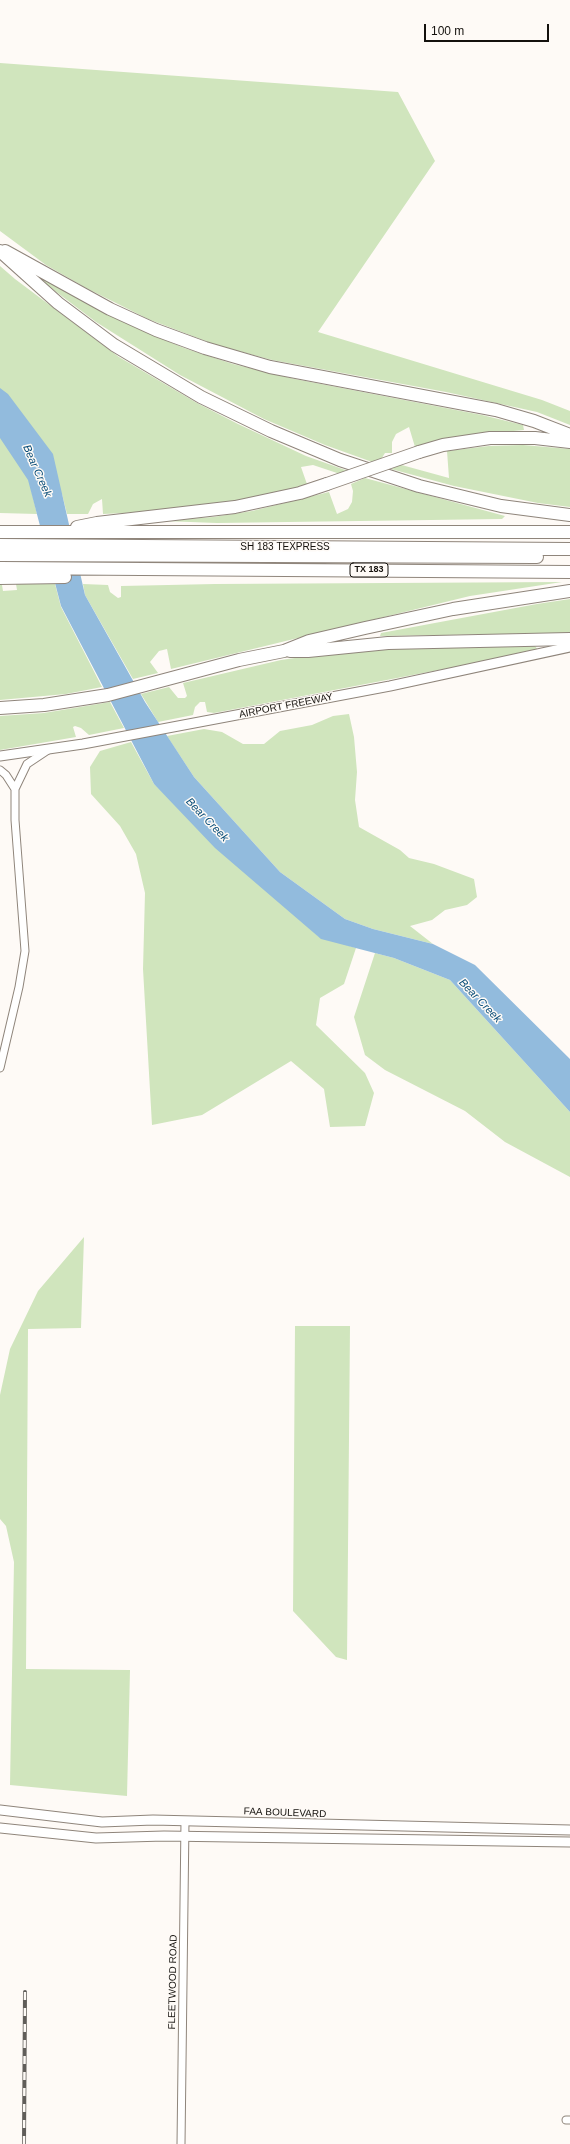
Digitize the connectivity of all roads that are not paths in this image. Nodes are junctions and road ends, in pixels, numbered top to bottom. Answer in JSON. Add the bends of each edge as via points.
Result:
{"nodes":[{"id":1,"x":0,"y":248,"type":"edge"},
{"id":2,"x":0,"y":251,"type":"edge"},
{"id":3,"x":570,"y":435,"type":"edge"},
{"id":4,"x":570,"y":442,"type":"edge"},
{"id":5,"x":570,"y":515,"type":"edge"},
{"id":6,"x":99,"y":527,"type":"junction"},
{"id":7,"x":0,"y":532,"type":"edge"},
{"id":8,"x":570,"y":532,"type":"edge"},
{"id":9,"x":570,"y":549,"type":"edge"},
{"id":10,"x":105,"y":550,"type":"junction"},
{"id":11,"x":1,"y":552,"type":"edge"},
{"id":12,"x":570,"y":557,"type":"edge"},
{"id":13,"x":570,"y":572,"type":"edge"},
{"id":14,"x":3,"y":573,"type":"edge"},
{"id":15,"x":570,"y":591,"type":"edge"},
{"id":16,"x":570,"y":639,"type":"edge"},
{"id":17,"x":570,"y":647,"type":"edge"},
{"id":18,"x":284,"y":651,"type":"junction"},
{"id":19,"x":0,"y":708,"type":"edge"},
{"id":20,"x":48,"y":750,"type":"junction"},
{"id":21,"x":0,"y":756,"type":"edge"},
{"id":22,"x":0,"y":770,"type":"edge"},
{"id":23,"x":15,"y":789,"type":"junction"},
{"id":24,"x":0,"y":1068,"type":"edge"},
{"id":25,"x":0,"y":1810,"type":"edge"},
{"id":26,"x":53,"y":1817,"type":"junction"},
{"id":27,"x":185,"y":1821,"type":"junction"},
{"id":28,"x":342,"y":1825,"type":"junction"},
{"id":29,"x":388,"y":1827,"type":"junction"},
{"id":30,"x":0,"y":1828,"type":"edge"},
{"id":31,"x":521,"y":1829,"type":"junction"},
{"id":32,"x":570,"y":1830,"type":"edge"},
{"id":33,"x":54,"y":1835,"type":"junction"},
{"id":34,"x":185,"y":1837,"type":"junction"},
{"id":35,"x":341,"y":1837,"type":"junction"},
{"id":36,"x":388,"y":1838,"type":"junction"},
{"id":37,"x":521,"y":1841,"type":"junction"},
{"id":38,"x":570,"y":1842,"type":"edge"},
{"id":39,"x":181,"y":2144,"type":"edge"}],
"edges":[{"from":1,"to":3,"type":"highway","via":[[110,309],[205,348],[270,367],[496,410]]},
{"from":2,"to":5,"type":"highway","via":[[58,303],[114,345],[201,397],[271,431],[340,460],[419,486],[501,506]]},
{"from":4,"to":6,"type":"highway","bridge":true,"via":[[535,438],[490,438],[443,445],[300,493],[235,507]]},
{"from":6,"to":7,"type":"highway","via":[[56,532]]},
{"from":6,"to":8,"type":"highway"},
{"from":9,"to":10,"type":"highway","name":"SH 183 TEXPRESS"},
{"from":10,"to":11,"type":"highway","name":"SH 183 TEXPRESS"},
{"from":10,"to":12,"type":"highway","name":"SH 183 TEXPRESS"},
{"from":13,"to":14,"type":"highway","number":"TX 183","via":[[168,569],[111,573]]},
{"from":15,"to":18,"type":"highway","via":[[453,609],[309,641]]},
{"from":16,"to":18,"type":"highway","via":[[388,642],[308,651]]},
{"from":17,"to":20,"type":"street","name":"AIRPORT FREEWAY","via":[[390,686]]},
{"from":18,"to":19,"type":"highway","via":[[108,695]]},
{"from":20,"to":21,"type":"street","name":"AIRPORT FREEWAY"},
{"from":20,"to":23,"type":"street","via":[[27,764]]},
{"from":22,"to":23,"type":"street"},
{"from":23,"to":24,"type":"street","via":[[24,951],[19,987]]},
{"from":25,"to":26,"type":"street","name":"FAA BOULEVARD"},
{"from":26,"to":27,"type":"street","name":"FAA BOULEVARD","via":[[102,1822]]},
{"from":26,"to":33,"type":"street"},
{"from":27,"to":28,"type":"street","name":"FAA BOULEVARD"},
{"from":27,"to":34,"type":"street","name":"FLEETWOOD ROAD"},
{"from":28,"to":29,"type":"street","name":"FAA BOULEVARD"},
{"from":28,"to":35,"type":"street"},
{"from":29,"to":31,"type":"street","name":"FAA BOULEVARD"},
{"from":29,"to":36,"type":"street"},
{"from":30,"to":33,"type":"street"},
{"from":31,"to":32,"type":"street","name":"FAA BOULEVARD"},
{"from":31,"to":37,"type":"street"},
{"from":33,"to":34,"type":"street","via":[[96,1838]]},
{"from":34,"to":35,"type":"street"},
{"from":34,"to":39,"type":"street","name":"FLEETWOOD ROAD"},
{"from":35,"to":36,"type":"street"},
{"from":36,"to":37,"type":"street"},
{"from":37,"to":38,"type":"street"}]}
